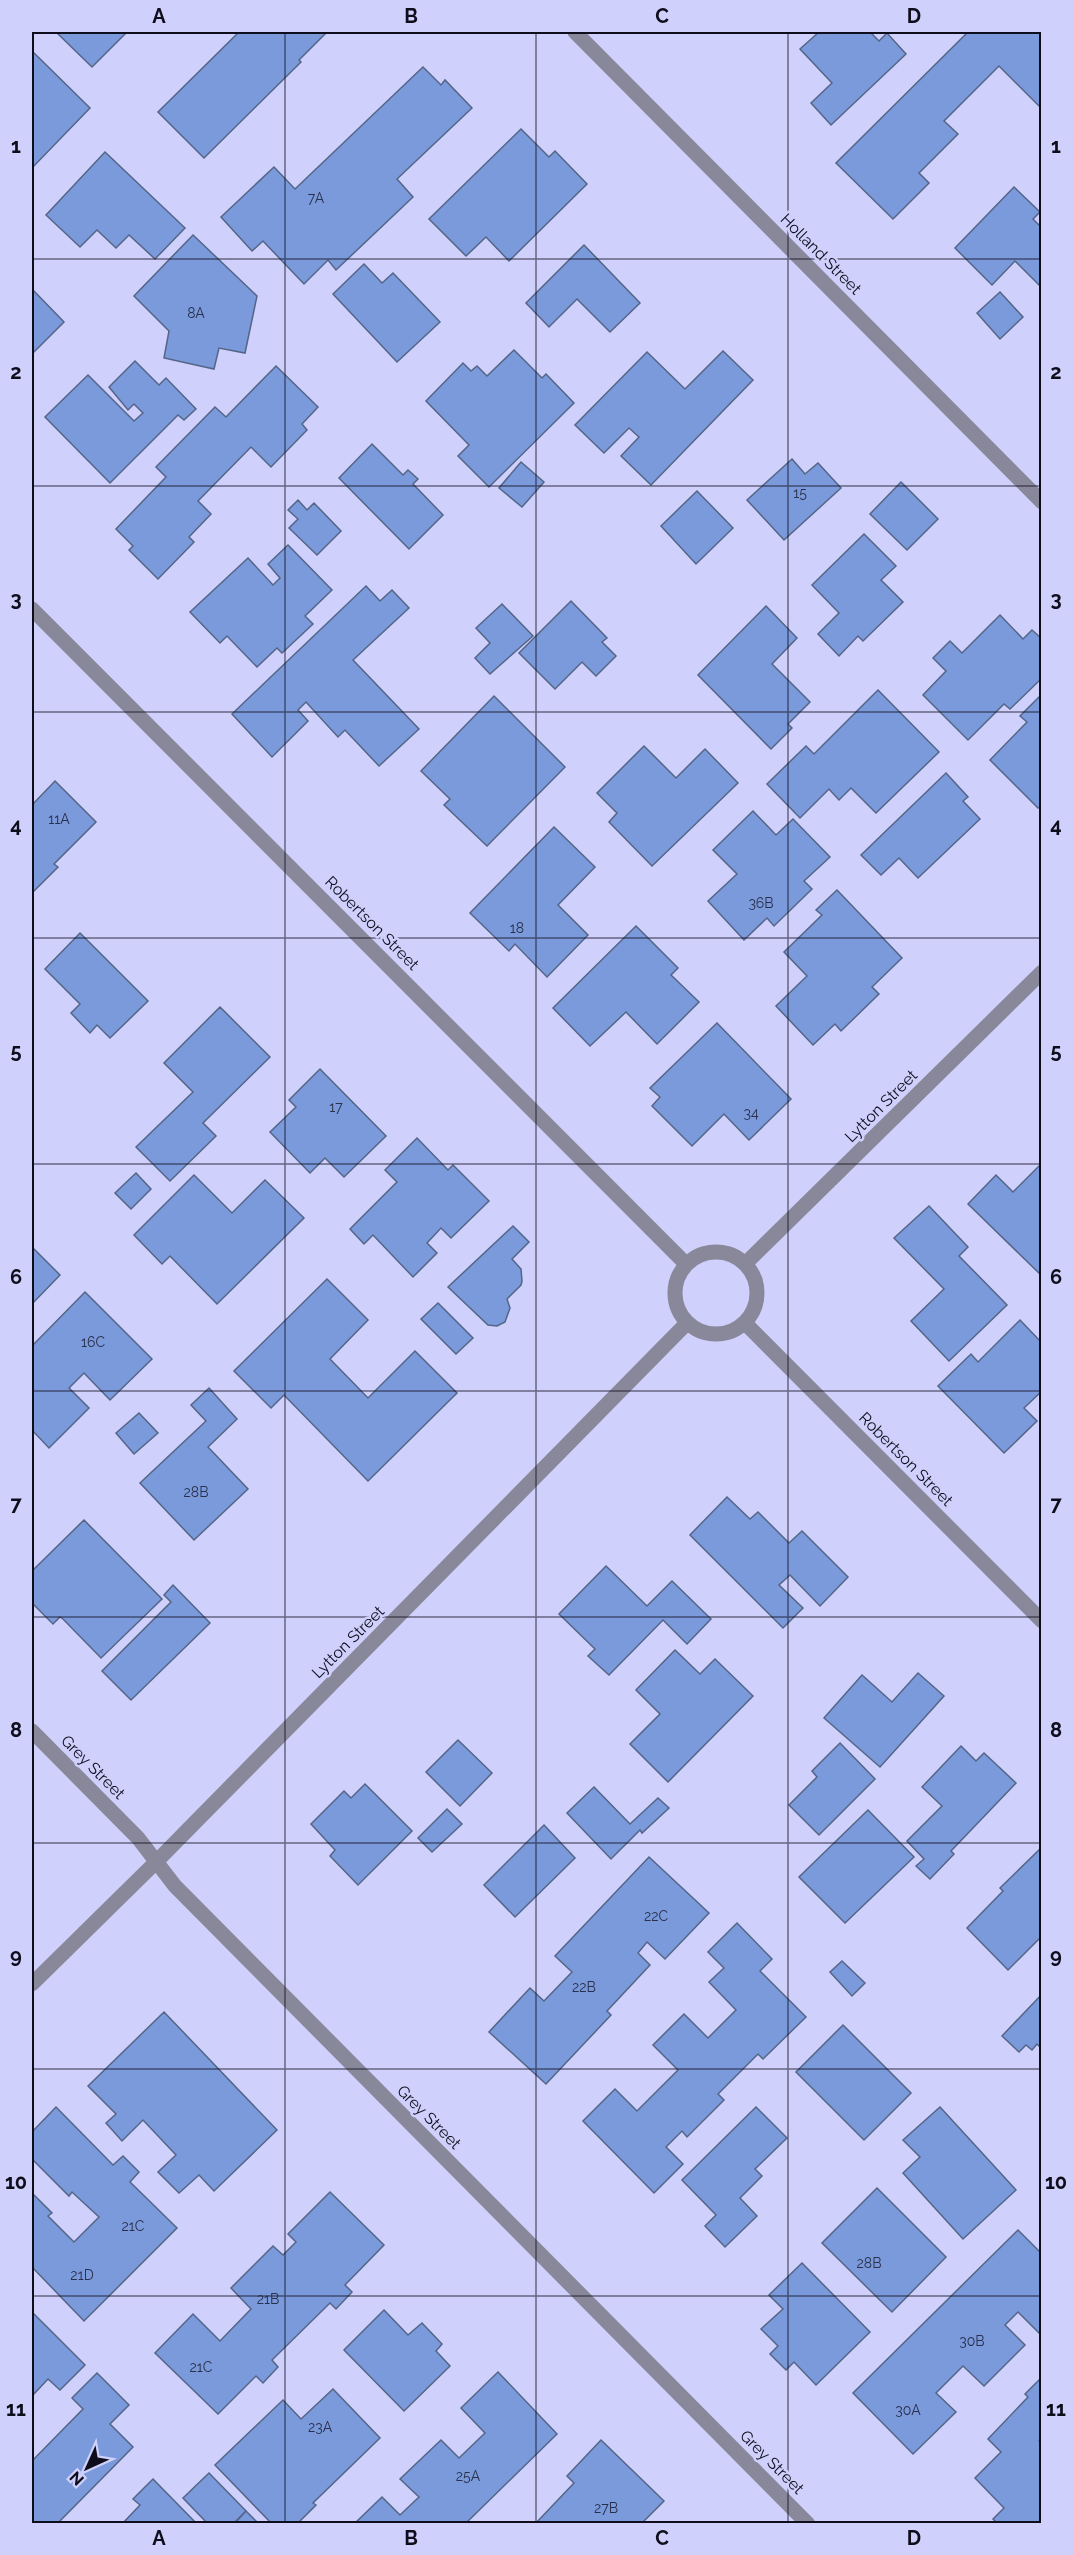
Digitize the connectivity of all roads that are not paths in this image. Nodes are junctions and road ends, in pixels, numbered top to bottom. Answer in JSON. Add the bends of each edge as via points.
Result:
{"nodes":[{"id":1,"x":575,"y":32,"type":"edge"},
{"id":2,"x":1041,"y":502,"type":"edge"},
{"id":3,"x":32,"y":609,"type":"edge"},
{"id":4,"x":1041,"y":972,"type":"edge"},
{"id":5,"x":686,"y":1264,"type":"junction"},
{"id":6,"x":745,"y":1264,"type":"junction"},
{"id":7,"x":687,"y":1323,"type":"junction"},
{"id":8,"x":745,"y":1323,"type":"junction"},
{"id":9,"x":1041,"y":1621,"type":"edge"},
{"id":10,"x":32,"y":1731,"type":"edge"},
{"id":11,"x":156,"y":1862,"type":"junction"},
{"id":12,"x":32,"y":1984,"type":"edge"},
{"id":13,"x":808,"y":2523,"type":"edge"}],
"edges":[{"from":1,"to":2,"type":"street","name":"Holland Street"},
{"from":3,"to":5,"type":"street","name":"Robertson Street"},
{"from":4,"to":6,"type":"street","name":"Lytton Street"},
{"from":5,"to":6,"type":"street","via":[[710,1252],[728,1254]]},
{"from":5,"to":7,"type":"street","via":[[674,1287],[679,1313]]},
{"from":6,"to":8,"type":"street","via":[[757,1287],[754,1306]]},
{"from":7,"to":8,"type":"street","via":[[709,1335],[734,1331]]},
{"from":7,"to":11,"type":"street","name":"Lytton Street"},
{"from":8,"to":9,"type":"street","name":"Robertson Street"},
{"from":10,"to":11,"type":"street","name":"Grey Street","via":[[138,1838]]},
{"from":11,"to":12,"type":"street","name":"Lytton Street"},
{"from":11,"to":13,"type":"street","name":"Grey Street","via":[[183,1895]]}]}
